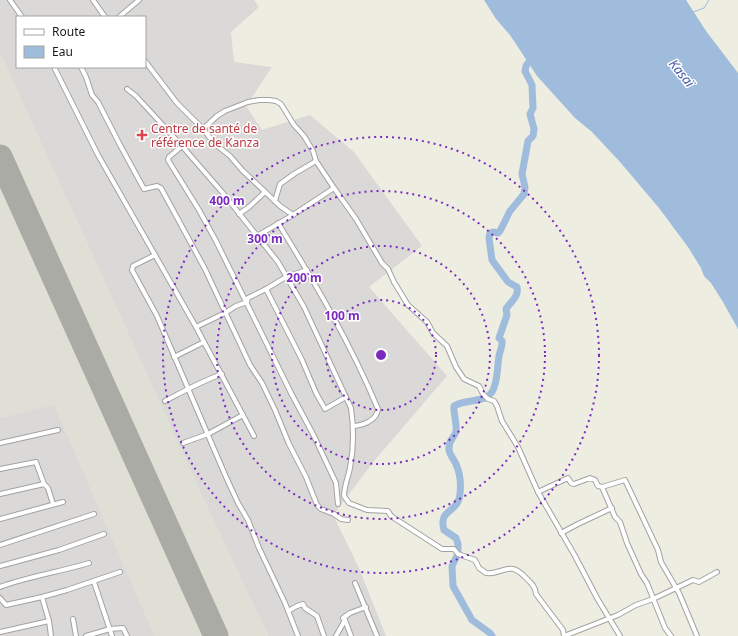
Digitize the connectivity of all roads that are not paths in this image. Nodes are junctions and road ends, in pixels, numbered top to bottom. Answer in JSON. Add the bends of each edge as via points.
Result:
{"nodes":[{"id":1,"x":10,"y":0,"type":"edge"},
{"id":2,"x":93,"y":0,"type":"edge"},
{"id":3,"x":139,"y":0,"type":"edge"},
{"id":4,"x":21,"y":16,"type":"edge"},
{"id":5,"x":104,"y":16,"type":"edge"},
{"id":6,"x":120,"y":16,"type":"edge"},
{"id":7,"x":146,"y":62,"type":"edge"},
{"id":8,"x":54,"y":68,"type":"edge"},
{"id":9,"x":82,"y":68,"type":"edge"},
{"id":10,"x":127,"y":89,"type":"dead end"},
{"id":11,"x":203,"y":129,"type":"junction"},
{"id":12,"x":182,"y":146,"type":"junction"},
{"id":13,"x":316,"y":161,"type":"junction"},
{"id":14,"x":334,"y":188,"type":"junction"},
{"id":15,"x":266,"y":192,"type":"junction"},
{"id":16,"x":275,"y":201,"type":"junction"},
{"id":17,"x":239,"y":214,"type":"junction"},
{"id":18,"x":292,"y":215,"type":"junction"},
{"id":19,"x":278,"y":223,"type":"junction"},
{"id":20,"x":257,"y":236,"type":"junction"},
{"id":21,"x":155,"y":255,"type":"junction"},
{"id":22,"x":307,"y":270,"type":"junction"},
{"id":23,"x":286,"y":277,"type":"junction"},
{"id":24,"x":266,"y":289,"type":"junction"},
{"id":25,"x":247,"y":302,"type":"junction"},
{"id":26,"x":226,"y":313,"type":"junction"},
{"id":27,"x":196,"y":327,"type":"junction"},
{"id":28,"x":204,"y":342,"type":"junction"},
{"id":29,"x":174,"y":357,"type":"junction"},
{"id":30,"x":222,"y":374,"type":"junction"},
{"id":31,"x":189,"y":389,"type":"junction"},
{"id":32,"x":346,"y":397,"type":"junction"},
{"id":33,"x":165,"y":401,"type":"dead end"},
{"id":34,"x":243,"y":415,"type":"junction"},
{"id":35,"x":354,"y":426,"type":"junction"},
{"id":36,"x":58,"y":430,"type":"dead end"},
{"id":37,"x":208,"y":434,"type":"junction"},
{"id":38,"x":254,"y":436,"type":"dead end"},
{"id":39,"x":0,"y":443,"type":"edge"},
{"id":40,"x":183,"y":443,"type":"dead end"},
{"id":41,"x":0,"y":469,"type":"edge"},
{"id":42,"x":44,"y":484,"type":"junction"},
{"id":43,"x":602,"y":487,"type":"junction"},
{"id":44,"x":538,"y":492,"type":"junction"},
{"id":45,"x":0,"y":494,"type":"edge"},
{"id":46,"x":63,"y":502,"type":"dead end"},
{"id":47,"x":53,"y":504,"type":"junction"},
{"id":48,"x":338,"y":504,"type":"dead end"},
{"id":49,"x":612,"y":508,"type":"junction"},
{"id":50,"x":94,"y":514,"type":"dead end"},
{"id":51,"x":0,"y":519,"type":"edge"},
{"id":52,"x":348,"y":520,"type":"dead end"},
{"id":53,"x":104,"y":534,"type":"dead end"},
{"id":54,"x":561,"y":534,"type":"junction"},
{"id":55,"x":0,"y":546,"type":"edge"},
{"id":56,"x":89,"y":563,"type":"dead end"},
{"id":57,"x":0,"y":566,"type":"edge"},
{"id":58,"x":120,"y":572,"type":"dead end"},
{"id":59,"x":717,"y":572,"type":"dead end"},
{"id":60,"x":94,"y":582,"type":"junction"},
{"id":61,"x":355,"y":583,"type":"dead end"},
{"id":62,"x":0,"y":587,"type":"edge"},
{"id":63,"x":676,"y":588,"type":"junction"},
{"id":64,"x":0,"y":596,"type":"edge"},
{"id":65,"x":42,"y":597,"type":"junction"},
{"id":66,"x":652,"y":599,"type":"junction"},
{"id":67,"x":366,"y":607,"type":"junction"},
{"id":68,"x":288,"y":612,"type":"junction"},
{"id":69,"x":73,"y":619,"type":"dead end"},
{"id":70,"x":609,"y":619,"type":"junction"},
{"id":71,"x":345,"y":620,"type":"junction"},
{"id":72,"x":49,"y":622,"type":"junction"},
{"id":73,"x":110,"y":630,"type":"junction"},
{"id":74,"x":0,"y":632,"type":"edge"},
{"id":75,"x":51,"y":636,"type":"edge"},
{"id":76,"x":76,"y":636,"type":"edge"},
{"id":77,"x":86,"y":636,"type":"edge"},
{"id":78,"x":112,"y":636,"type":"edge"},
{"id":79,"x":127,"y":636,"type":"edge"},
{"id":80,"x":298,"y":636,"type":"edge"},
{"id":81,"x":324,"y":636,"type":"edge"},
{"id":82,"x":336,"y":636,"type":"edge"},
{"id":83,"x":351,"y":636,"type":"edge"},
{"id":84,"x":377,"y":636,"type":"edge"},
{"id":85,"x":620,"y":636,"type":"edge"},
{"id":86,"x":671,"y":636,"type":"edge"},
{"id":87,"x":697,"y":636,"type":"edge"}],
"edges":[{"from":1,"to":4,"type":"street"},
{"from":2,"to":5,"type":"street"},
{"from":3,"to":6,"type":"street"},
{"from":7,"to":11,"type":"street","via":[[178,103]]},
{"from":8,"to":21,"type":"street","via":[[98,155]]},
{"from":9,"to":26,"type":"street","via":[[92,95],[144,189],[157,186],[161,188]]},
{"from":10,"to":12,"type":"street"},
{"from":11,"to":13,"type":"street","via":[[217,116],[232,108],[259,100],[276,101],[304,136]]},
{"from":11,"to":15,"type":"street","via":[[215,144]]},
{"from":12,"to":17,"type":"street"},
{"from":12,"to":25,"type":"street","via":[[168,160],[206,223]]},
{"from":13,"to":14,"type":"street"},
{"from":13,"to":16,"type":"street","via":[[280,184]]},
{"from":14,"to":18,"type":"street"},
{"from":14,"to":44,"type":"street","via":[[356,219],[382,264],[388,269],[408,305],[427,322],[433,333],[447,346],[464,379],[479,386],[488,399],[494,401]]},
{"from":15,"to":16,"type":"street"},
{"from":15,"to":17,"type":"street"},
{"from":16,"to":18,"type":"street"},
{"from":17,"to":20,"type":"street"},
{"from":18,"to":19,"type":"street"},
{"from":19,"to":20,"type":"street"},
{"from":19,"to":22,"type":"street"},
{"from":20,"to":23,"type":"street","via":[[278,262]]},
{"from":21,"to":27,"type":"street"},
{"from":21,"to":29,"type":"street","via":[[133,266],[132,270],[157,316]]},
{"from":22,"to":23,"type":"street"},
{"from":22,"to":35,"type":"street","via":[[359,367],[378,409],[372,419],[362,426]]},
{"from":23,"to":24,"type":"street"},
{"from":23,"to":32,"type":"street","via":[[304,307]]},
{"from":24,"to":25,"type":"street","via":[[248,298]]},
{"from":24,"to":32,"type":"street","via":[[325,408]]},
{"from":25,"to":26,"type":"street"},
{"from":25,"to":48,"type":"street","via":[[330,467],[336,483]]},
{"from":26,"to":27,"type":"street"},
{"from":26,"to":52,"type":"street","via":[[250,365],[275,410],[317,505],[321,510]]},
{"from":27,"to":28,"type":"street"},
{"from":28,"to":29,"type":"street"},
{"from":28,"to":30,"type":"street"},
{"from":29,"to":31,"type":"street"},
{"from":30,"to":31,"type":"street"},
{"from":30,"to":34,"type":"street"},
{"from":31,"to":33,"type":"street"},
{"from":31,"to":37,"type":"street"},
{"from":32,"to":35,"type":"street"},
{"from":34,"to":37,"type":"street"},
{"from":34,"to":38,"type":"street"},
{"from":35,"to":70,"type":"street","via":[[354,446],[344,492],[349,503],[367,510],[388,511],[391,516],[442,549],[454,549],[458,554],[475,560],[479,568],[486,573],[517,570],[535,587],[536,594],[563,630],[564,636]]},
{"from":36,"to":39,"type":"street"},
{"from":37,"to":40,"type":"street"},
{"from":37,"to":68,"type":"street"},
{"from":41,"to":42,"type":"street","via":[[36,462]]},
{"from":42,"to":45,"type":"street"},
{"from":42,"to":47,"type":"street","via":[[48,488]]},
{"from":43,"to":44,"type":"street","via":[[598,486],[593,478],[574,484],[568,478]]},
{"from":43,"to":49,"type":"street"},
{"from":43,"to":63,"type":"street","via":[[625,480],[658,550],[661,562]]},
{"from":44,"to":54,"type":"street"},
{"from":46,"to":47,"type":"street"},
{"from":47,"to":51,"type":"street"},
{"from":49,"to":54,"type":"street"},
{"from":49,"to":66,"type":"street"},
{"from":50,"to":55,"type":"street"},
{"from":53,"to":57,"type":"street","via":[[59,550]]},
{"from":54,"to":70,"type":"street"},
{"from":56,"to":62,"type":"street"},
{"from":58,"to":60,"type":"street"},
{"from":59,"to":63,"type":"street","via":[[699,582],[694,580]]},
{"from":60,"to":65,"type":"street"},
{"from":60,"to":73,"type":"street"},
{"from":61,"to":67,"type":"street"},
{"from":63,"to":66,"type":"street"},
{"from":63,"to":87,"type":"street"},
{"from":64,"to":65,"type":"street","via":[[6,605]]},
{"from":65,"to":72,"type":"street"},
{"from":66,"to":70,"type":"street"},
{"from":66,"to":86,"type":"street"},
{"from":67,"to":71,"type":"street","via":[[345,616]]},
{"from":67,"to":84,"type":"street"},
{"from":68,"to":80,"type":"street"},
{"from":68,"to":81,"type":"street","via":[[303,604],[317,616]]},
{"from":69,"to":76,"type":"street"},
{"from":70,"to":85,"type":"street"},
{"from":71,"to":82,"type":"street"},
{"from":71,"to":83,"type":"street"},
{"from":72,"to":74,"type":"street"},
{"from":72,"to":75,"type":"street"},
{"from":73,"to":77,"type":"street"},
{"from":73,"to":78,"type":"street"},
{"from":73,"to":79,"type":"street","via":[[123,628]]}]}
